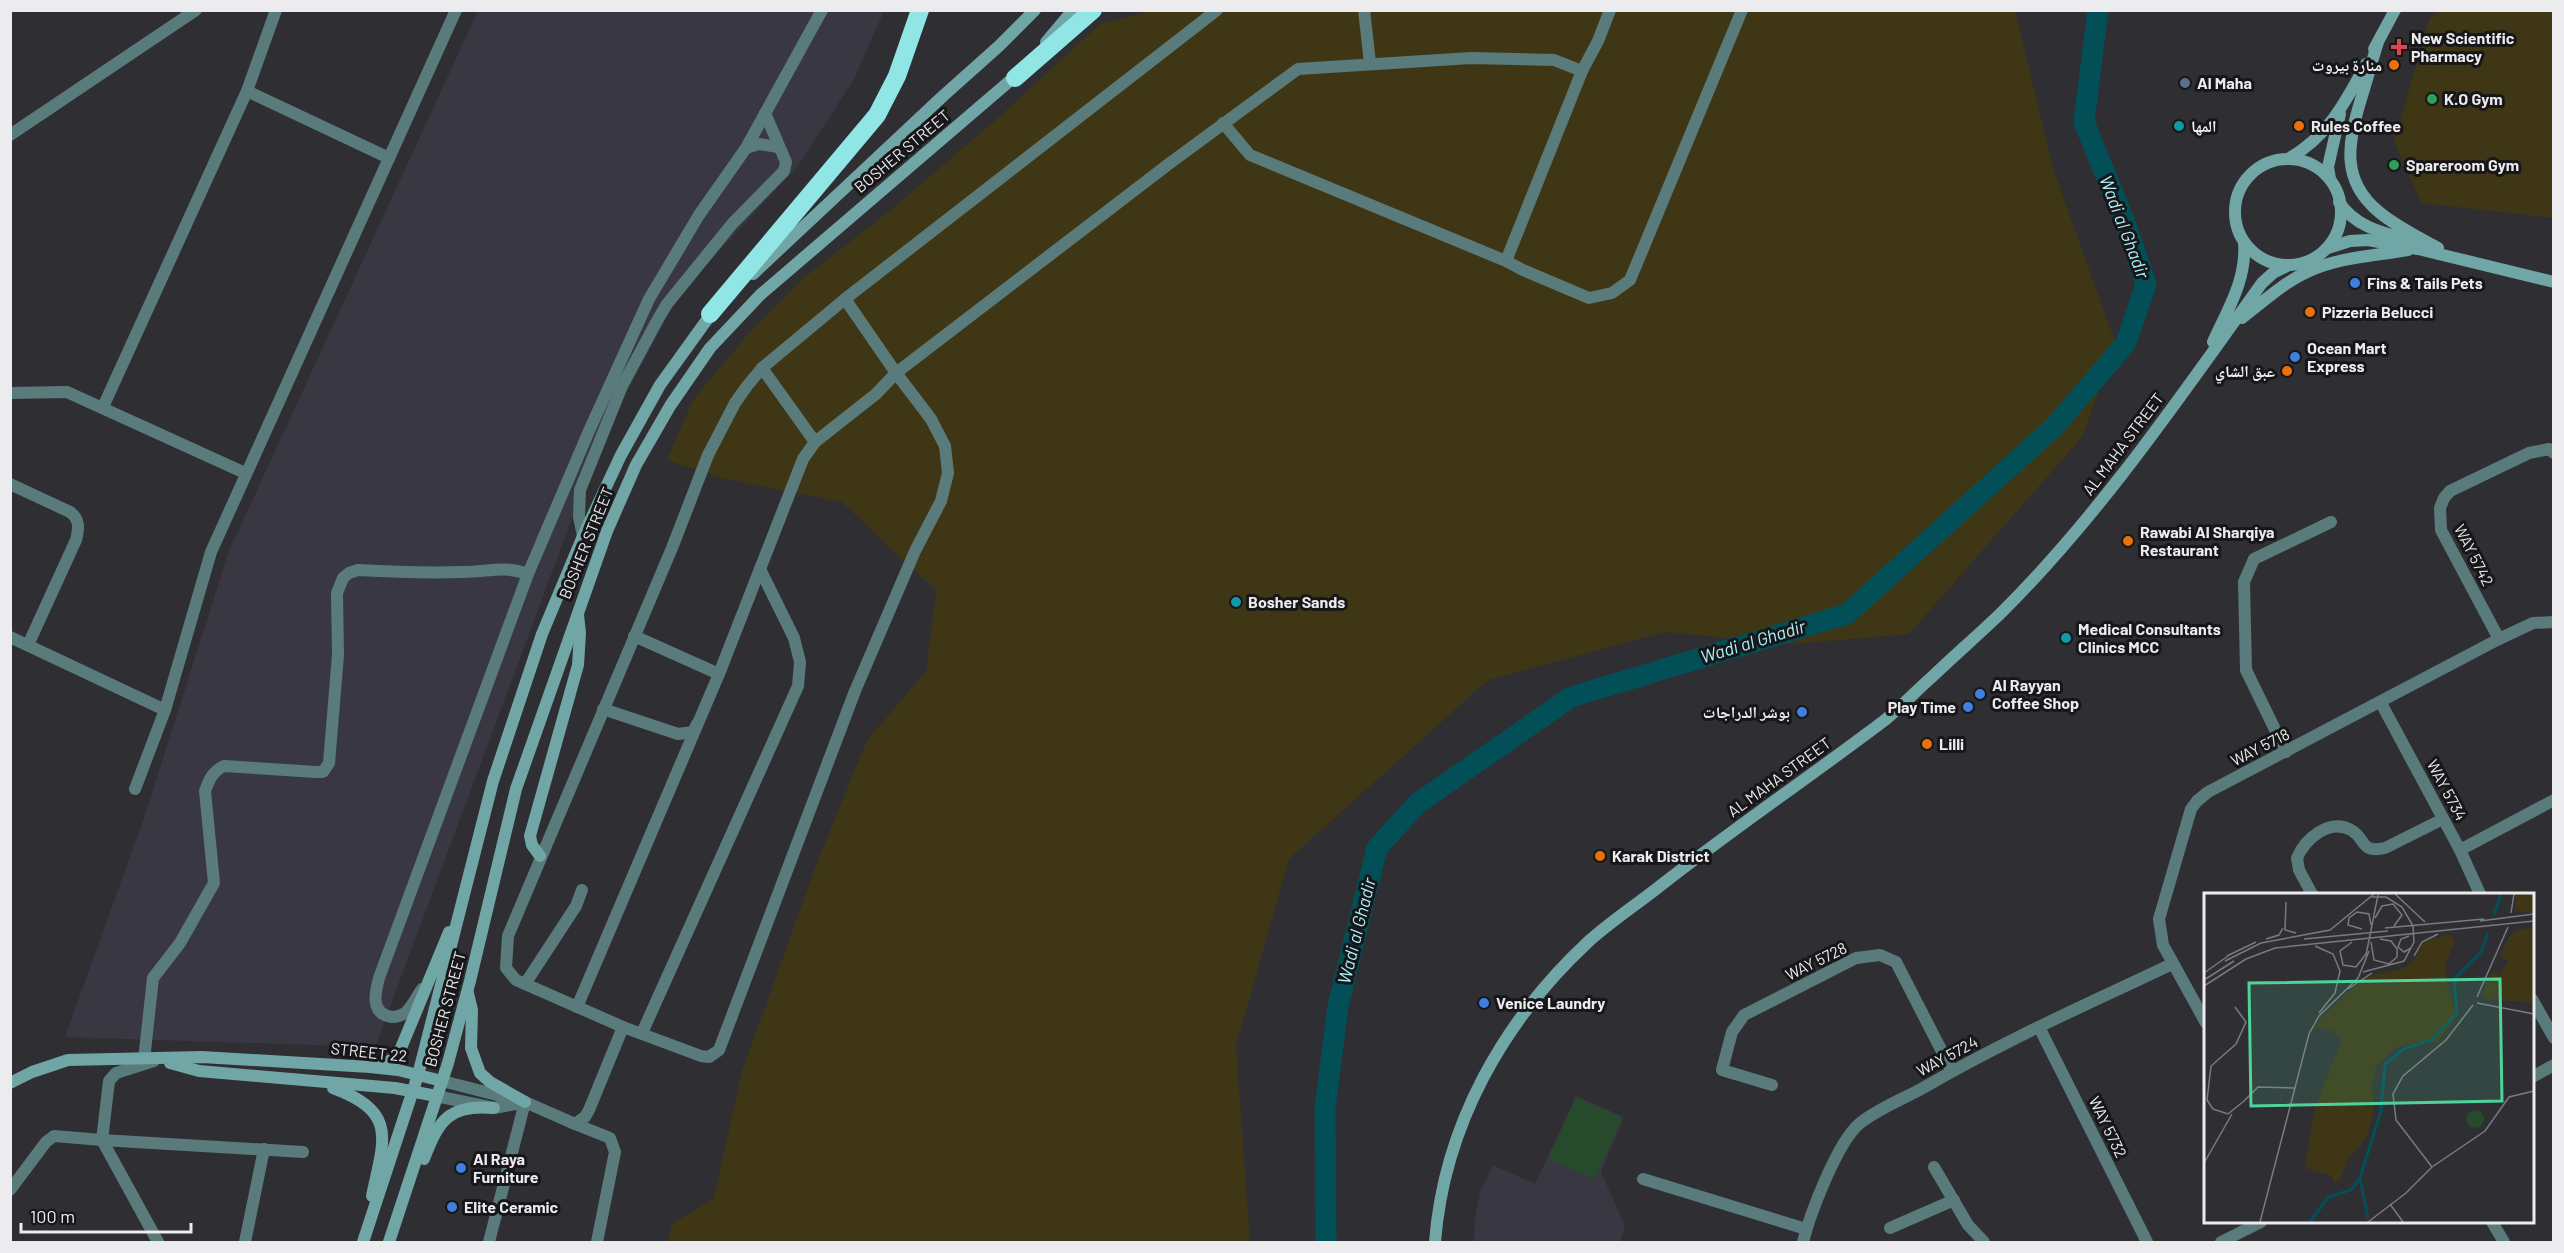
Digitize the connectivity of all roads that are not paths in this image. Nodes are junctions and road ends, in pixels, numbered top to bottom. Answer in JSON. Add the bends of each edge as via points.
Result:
{"nodes":[{"id":1,"x":196,"y":10,"type":"edge"},
{"id":2,"x":276,"y":10,"type":"edge"},
{"id":3,"x":456,"y":10,"type":"edge"},
{"id":4,"x":822,"y":10,"type":"edge"},
{"id":5,"x":920,"y":10,"type":"edge"},
{"id":6,"x":1035,"y":10,"type":"edge"},
{"id":7,"x":1073,"y":10,"type":"edge"},
{"id":8,"x":1093,"y":10,"type":"edge"},
{"id":9,"x":1217,"y":10,"type":"edge"},
{"id":10,"x":1364,"y":10,"type":"edge"},
{"id":11,"x":1610,"y":10,"type":"edge"},
{"id":12,"x":1742,"y":10,"type":"edge"},
{"id":13,"x":2395,"y":10,"type":"edge"},
{"id":14,"x":2378,"y":42,"type":"junction"},
{"id":15,"x":1370,"y":63,"type":"junction"},
{"id":16,"x":1582,"y":70,"type":"junction"},
{"id":17,"x":1015,"y":78,"type":"junction"},
{"id":18,"x":247,"y":91,"type":"junction"},
{"id":19,"x":765,"y":113,"type":"junction"},
{"id":20,"x":2340,"y":113,"type":"junction"},
{"id":21,"x":1223,"y":123,"type":"junction"},
{"id":22,"x":10,"y":135,"type":"edge"},
{"id":23,"x":778,"y":147,"type":"junction"},
{"id":24,"x":746,"y":148,"type":"junction"},
{"id":25,"x":389,"y":158,"type":"junction"},
{"id":26,"x":2288,"y":159,"type":"junction"},
{"id":27,"x":2331,"y":179,"type":"junction"},
{"id":28,"x":2338,"y":202,"type":"junction"},
{"id":29,"x":2244,"y":242,"type":"junction"},
{"id":30,"x":2328,"y":248,"type":"junction"},
{"id":31,"x":2438,"y":248,"type":"junction"},
{"id":32,"x":2418,"y":249,"type":"junction"},
{"id":33,"x":1506,"y":261,"type":"junction"},
{"id":34,"x":2478,"y":262,"type":"junction"},
{"id":35,"x":2289,"y":265,"type":"junction"},
{"id":36,"x":2553,"y":282,"type":"edge"},
{"id":37,"x":846,"y":299,"type":"junction"},
{"id":38,"x":710,"y":314,"type":"junction"},
{"id":39,"x":2232,"y":326,"type":"junction"},
{"id":40,"x":2202,"y":365,"type":"junction"},
{"id":41,"x":762,"y":368,"type":"junction"},
{"id":42,"x":896,"y":373,"type":"junction"},
{"id":43,"x":10,"y":393,"type":"edge"},
{"id":44,"x":103,"y":407,"type":"junction"},
{"id":45,"x":815,"y":442,"type":"junction"},
{"id":46,"x":2553,"y":453,"type":"edge"},
{"id":47,"x":245,"y":473,"type":"junction"},
{"id":48,"x":10,"y":484,"type":"edge"},
{"id":49,"x":2331,"y":522,"type":"dead end"},
{"id":50,"x":583,"y":536,"type":"junction"},
{"id":51,"x":760,"y":569,"type":"junction"},
{"id":52,"x":528,"y":574,"type":"junction"},
{"id":53,"x":577,"y":611,"type":"junction"},
{"id":54,"x":2553,"y":622,"type":"edge"},
{"id":55,"x":634,"y":636,"type":"junction"},
{"id":56,"x":10,"y":637,"type":"edge"},
{"id":57,"x":2499,"y":639,"type":"junction"},
{"id":58,"x":28,"y":645,"type":"junction"},
{"id":59,"x":719,"y":674,"type":"junction"},
{"id":60,"x":2381,"y":703,"type":"junction"},
{"id":61,"x":603,"y":709,"type":"junction"},
{"id":62,"x":165,"y":710,"type":"junction"},
{"id":63,"x":700,"y":721,"type":"junction"},
{"id":64,"x":2286,"y":752,"type":"junction"},
{"id":65,"x":135,"y":789,"type":"dead end"},
{"id":66,"x":2553,"y":800,"type":"edge"},
{"id":67,"x":2444,"y":819,"type":"junction"},
{"id":68,"x":2460,"y":850,"type":"junction"},
{"id":69,"x":540,"y":856,"type":"junction"},
{"id":70,"x":466,"y":889,"type":"junction"},
{"id":71,"x":582,"y":890,"type":"dead end"},
{"id":72,"x":2312,"y":893,"type":"edge"},
{"id":73,"x":2480,"y":893,"type":"edge"},
{"id":74,"x":2172,"y":964,"type":"junction"},
{"id":75,"x":428,"y":981,"type":"junction"},
{"id":76,"x":470,"y":981,"type":"junction"},
{"id":77,"x":525,"y":984,"type":"junction"},
{"id":78,"x":2534,"y":1003,"type":"edge"},
{"id":79,"x":577,"y":1007,"type":"junction"},
{"id":80,"x":2204,"y":1021,"type":"edge"},
{"id":81,"x":623,"y":1027,"type":"junction"},
{"id":82,"x":2039,"y":1027,"type":"junction"},
{"id":83,"x":642,"y":1033,"type":"junction"},
{"id":84,"x":2553,"y":1038,"type":"edge"},
{"id":85,"x":144,"y":1060,"type":"junction"},
{"id":86,"x":158,"y":1060,"type":"junction"},
{"id":87,"x":2553,"y":1065,"type":"edge"},
{"id":88,"x":370,"y":1067,"type":"junction"},
{"id":89,"x":1952,"y":1071,"type":"junction"},
{"id":90,"x":418,"y":1075,"type":"junction"},
{"id":91,"x":2534,"y":1076,"type":"edge"},
{"id":92,"x":442,"y":1081,"type":"junction"},
{"id":93,"x":10,"y":1083,"type":"edge"},
{"id":94,"x":321,"y":1083,"type":"junction"},
{"id":95,"x":1772,"y":1085,"type":"dead end"},
{"id":96,"x":412,"y":1090,"type":"junction"},
{"id":97,"x":436,"y":1096,"type":"junction"},
{"id":98,"x":525,"y":1102,"type":"junction"},
{"id":99,"x":494,"y":1108,"type":"junction"},
{"id":100,"x":575,"y":1124,"type":"junction"},
{"id":101,"x":102,"y":1140,"type":"junction"},
{"id":102,"x":264,"y":1149,"type":"junction"},
{"id":103,"x":303,"y":1152,"type":"dead end"},
{"id":104,"x":1934,"y":1167,"type":"dead end"},
{"id":105,"x":1642,"y":1179,"type":"dead end"},
{"id":106,"x":408,"y":1181,"type":"junction"},
{"id":107,"x":10,"y":1190,"type":"edge"},
{"id":108,"x":1954,"y":1200,"type":"junction"},
{"id":109,"x":2257,"y":1223,"type":"edge"},
{"id":110,"x":2493,"y":1223,"type":"edge"},
{"id":111,"x":1890,"y":1227,"type":"dead end"},
{"id":112,"x":1806,"y":1229,"type":"junction"},
{"id":113,"x":158,"y":1242,"type":"edge"},
{"id":114,"x":245,"y":1242,"type":"edge"},
{"id":115,"x":362,"y":1242,"type":"edge"},
{"id":116,"x":389,"y":1242,"type":"edge"},
{"id":117,"x":489,"y":1242,"type":"edge"},
{"id":118,"x":597,"y":1242,"type":"edge"},
{"id":119,"x":1435,"y":1242,"type":"edge"},
{"id":120,"x":1803,"y":1242,"type":"edge"},
{"id":121,"x":1984,"y":1242,"type":"edge"},
{"id":122,"x":2147,"y":1242,"type":"edge"},
{"id":123,"x":2221,"y":1242,"type":"edge"},
{"id":124,"x":2504,"y":1242,"type":"edge"}],
"edges":[{"from":1,"to":22,"type":"street"},
{"from":2,"to":18,"type":"street"},
{"from":3,"to":25,"type":"street"},
{"from":4,"to":19,"type":"street"},
{"from":5,"to":38,"type":"highway","via":[[897,76],[877,115]]},
{"from":6,"to":38,"type":"main road","name":"BOSHER STREET"},
{"from":7,"to":17,"type":"main road","name":"BOSHER STREET"},
{"from":8,"to":17,"type":"highway"},
{"from":9,"to":37,"type":"street"},
{"from":10,"to":15,"type":"street"},
{"from":11,"to":16,"type":"street"},
{"from":12,"to":33,"type":"street","via":[[1630,280],[1612,293],[1589,298]]},
{"from":13,"to":14,"type":"main road"},
{"from":14,"to":20,"type":"main road"},
{"from":14,"to":31,"type":"main road","via":[[2351,130],[2351,169],[2365,198],[2377,211]]},
{"from":15,"to":16,"type":"street","via":[[1471,58],[1554,60]]},
{"from":15,"to":21,"type":"street","via":[[1298,69]]},
{"from":16,"to":33,"type":"street"},
{"from":17,"to":53,"type":"main road","name":"BOSHER STREET","via":[[768,287],[710,348],[636,465]]},
{"from":18,"to":25,"type":"street"},
{"from":18,"to":44,"type":"street"},
{"from":19,"to":23,"type":"street"},
{"from":19,"to":24,"type":"street"},
{"from":20,"to":26,"type":"main road","via":[[2302,151]]},
{"from":20,"to":27,"type":"main road","via":[[2328,167]]},
{"from":21,"to":33,"type":"street","via":[[1250,155]]},
{"from":21,"to":42,"type":"street"},
{"from":23,"to":24,"type":"street","via":[[759,144]]},
{"from":23,"to":50,"type":"street","via":[[786,162],[784,171],[732,224],[667,304],[622,386],[580,490]]},
{"from":24,"to":52,"type":"street","via":[[699,215],[649,298]]},
{"from":25,"to":47,"type":"street"},
{"from":26,"to":27,"type":"main road","via":[[2311,165]]},
{"from":26,"to":29,"type":"main road","via":[[2256,170],[2238,194],[2236,223]]},
{"from":27,"to":28,"type":"main road"},
{"from":28,"to":30,"type":"main road","via":[[2340,220]]},
{"from":28,"to":31,"type":"main road","via":[[2351,217],[2378,231]]},
{"from":29,"to":35,"type":"main road","via":[[2269,262]]},
{"from":29,"to":40,"type":"main road","name":"AL MAHA STREET","via":[[2242,280]]},
{"from":30,"to":32,"type":"main road","via":[[2368,240]]},
{"from":30,"to":35,"type":"main road","via":[[2307,261]]},
{"from":31,"to":34,"type":"main road"},
{"from":32,"to":34,"type":"main road"},
{"from":32,"to":39,"type":"main road","via":[[2349,258],[2307,272]]},
{"from":34,"to":36,"type":"main road"},
{"from":35,"to":39,"type":"main road","name":"AL MAHA STREET","via":[[2262,283]]},
{"from":37,"to":41,"type":"street"},
{"from":37,"to":42,"type":"street"},
{"from":38,"to":50,"type":"main road","name":"BOSHER STREET","via":[[660,385]]},
{"from":39,"to":40,"type":"main road","name":"AL MAHA STREET"},
{"from":40,"to":119,"type":"main road","name":"AL MAHA STREET","via":[[2111,490],[1991,622],[1888,717],[1689,863],[1598,934],[1554,977],[1494,1058],[1467,1108],[1448,1163]]},
{"from":41,"to":45,"type":"street"},
{"from":41,"to":55,"type":"street","via":[[735,403],[712,447]]},
{"from":42,"to":45,"type":"street","via":[[876,394]]},
{"from":42,"to":83,"type":"street","via":[[931,418],[945,446],[948,473],[941,501],[915,551],[855,691],[719,1050],[709,1057],[701,1056]]},
{"from":43,"to":44,"type":"street","via":[[67,392]]},
{"from":44,"to":47,"type":"street"},
{"from":45,"to":51,"type":"street","via":[[803,459]]},
{"from":46,"to":57,"type":"street","name":"WAY 5742","via":[[2549,449],[2529,453],[2460,487],[2444,498],[2440,508],[2441,530]]},
{"from":47,"to":62,"type":"street","via":[[211,552]]},
{"from":48,"to":58,"type":"street","via":[[75,515],[79,526]]},
{"from":49,"to":64,"type":"street","via":[[2254,559],[2244,582],[2246,670]]},
{"from":50,"to":70,"type":"main road","name":"BOSHER STREET","via":[[542,634],[493,781]]},
{"from":51,"to":59,"type":"street"},
{"from":51,"to":83,"type":"street","via":[[794,638],[800,662],[798,686]]},
{"from":52,"to":75,"type":"street","via":[[378,978],[376,1007],[382,1014],[394,1017],[404,1014]]},
{"from":52,"to":85,"type":"street","via":[[512,568],[466,572],[358,570],[343,578],[337,593],[338,655],[329,763],[323,772],[224,766],[215,770],[205,792],[214,883],[180,943],[153,978]]},
{"from":53,"to":69,"type":"main road","via":[[578,665],[530,836]]},
{"from":53,"to":76,"type":"main road","name":"BOSHER STREET","via":[[516,789]]},
{"from":54,"to":57,"type":"street","name":"WAY 5718","via":[[2533,623]]},
{"from":55,"to":59,"type":"street"},
{"from":55,"to":61,"type":"street"},
{"from":56,"to":58,"type":"street"},
{"from":57,"to":60,"type":"street","name":"WAY 5718"},
{"from":58,"to":62,"type":"street"},
{"from":59,"to":63,"type":"street"},
{"from":60,"to":64,"type":"street","name":"WAY 5718"},
{"from":60,"to":67,"type":"street","name":"WAY 5734"},
{"from":61,"to":63,"type":"street","via":[[678,734],[693,732]]},
{"from":61,"to":69,"type":"street"},
{"from":62,"to":65,"type":"street"},
{"from":63,"to":79,"type":"street"},
{"from":64,"to":74,"type":"street","name":"WAY 5718","via":[[2208,792],[2191,809],[2159,919],[2163,945]]},
{"from":66,"to":68,"type":"street"},
{"from":67,"to":68,"type":"street","name":"WAY 5734"},
{"from":67,"to":72,"type":"street","via":[[2377,850],[2362,844],[2347,828],[2332,827],[2311,837],[2297,858]]},
{"from":68,"to":73,"type":"street","name":"WAY 5734"},
{"from":69,"to":77,"type":"street","via":[[506,946],[506,968]]},
{"from":70,"to":75,"type":"main road"},
{"from":70,"to":90,"type":"main road","name":"BOSHER STREET"},
{"from":71,"to":77,"type":"street","via":[[576,906]]},
{"from":74,"to":80,"type":"street","name":"WAY 5718"},
{"from":74,"to":82,"type":"street","name":"WAY 5724"},
{"from":75,"to":88,"type":"main road","via":[[395,1058]]},
{"from":76,"to":92,"type":"main road","name":"BOSHER STREET"},
{"from":76,"to":98,"type":"main road","via":[[471,1048],[480,1073]]},
{"from":77,"to":79,"type":"street"},
{"from":78,"to":84,"type":"street"},
{"from":79,"to":81,"type":"street"},
{"from":81,"to":83,"type":"street"},
{"from":81,"to":100,"type":"street","via":[[590,1110]]},
{"from":82,"to":89,"type":"street","name":"WAY 5724"},
{"from":82,"to":122,"type":"street","name":"WAY 5732"},
{"from":85,"to":86,"type":"main road","name":"STREET 22"},
{"from":85,"to":93,"type":"main road","name":"STREET 22","via":[[68,1060]]},
{"from":86,"to":88,"type":"main road","name":"STREET 22","via":[[202,1057]]},
{"from":86,"to":94,"type":"main road","name":"STREET 22","via":[[199,1071]]},
{"from":86,"to":101,"type":"street","via":[[116,1073],[109,1081]]},
{"from":87,"to":91,"type":"street"},
{"from":88,"to":90,"type":"main road","name":"STREET 22"},
{"from":89,"to":95,"type":"street","name":"WAY 5728","via":[[1896,962],[1880,955],[1856,958],[1744,1016],[1732,1032],[1722,1070]]},
{"from":89,"to":112,"type":"street","name":"WAY 5724","via":[[1859,1124],[1839,1151]]},
{"from":90,"to":92,"type":"main road","name":"STREET 22"},
{"from":90,"to":96,"type":"main road","name":"BOSHER STREET"},
{"from":92,"to":97,"type":"main road","name":"BOSHER STREET"},
{"from":92,"to":98,"type":"street","name":"STREET 22"},
{"from":94,"to":96,"type":"main road","name":"STREET 22"},
{"from":94,"to":115,"type":"main road","via":[[365,1103],[380,1119],[384,1137]]},
{"from":96,"to":97,"type":"main road","name":"STREET 22"},
{"from":96,"to":115,"type":"main road","name":"BOSHER STREET"},
{"from":97,"to":99,"type":"street","name":"STREET 22"},
{"from":97,"to":106,"type":"main road","name":"BOSHER STREET"},
{"from":98,"to":99,"type":"street","name":"STREET 22"},
{"from":98,"to":100,"type":"street"},
{"from":98,"to":117,"type":"street"},
{"from":99,"to":106,"type":"main road","via":[[473,1106],[446,1117],[421,1169]]},
{"from":100,"to":118,"type":"street","via":[[610,1138],[615,1152]]},
{"from":101,"to":102,"type":"street"},
{"from":101,"to":107,"type":"street","via":[[54,1136]]},
{"from":101,"to":113,"type":"street"},
{"from":102,"to":103,"type":"street"},
{"from":102,"to":114,"type":"street"},
{"from":104,"to":108,"type":"street"},
{"from":105,"to":112,"type":"street"},
{"from":106,"to":116,"type":"main road","name":"BOSHER STREET"},
{"from":108,"to":111,"type":"street"},
{"from":108,"to":121,"type":"street","via":[[1968,1225]]},
{"from":109,"to":123,"type":"street"},
{"from":110,"to":124,"type":"street"},
{"from":112,"to":120,"type":"street","name":"WAY 5724"}]}
